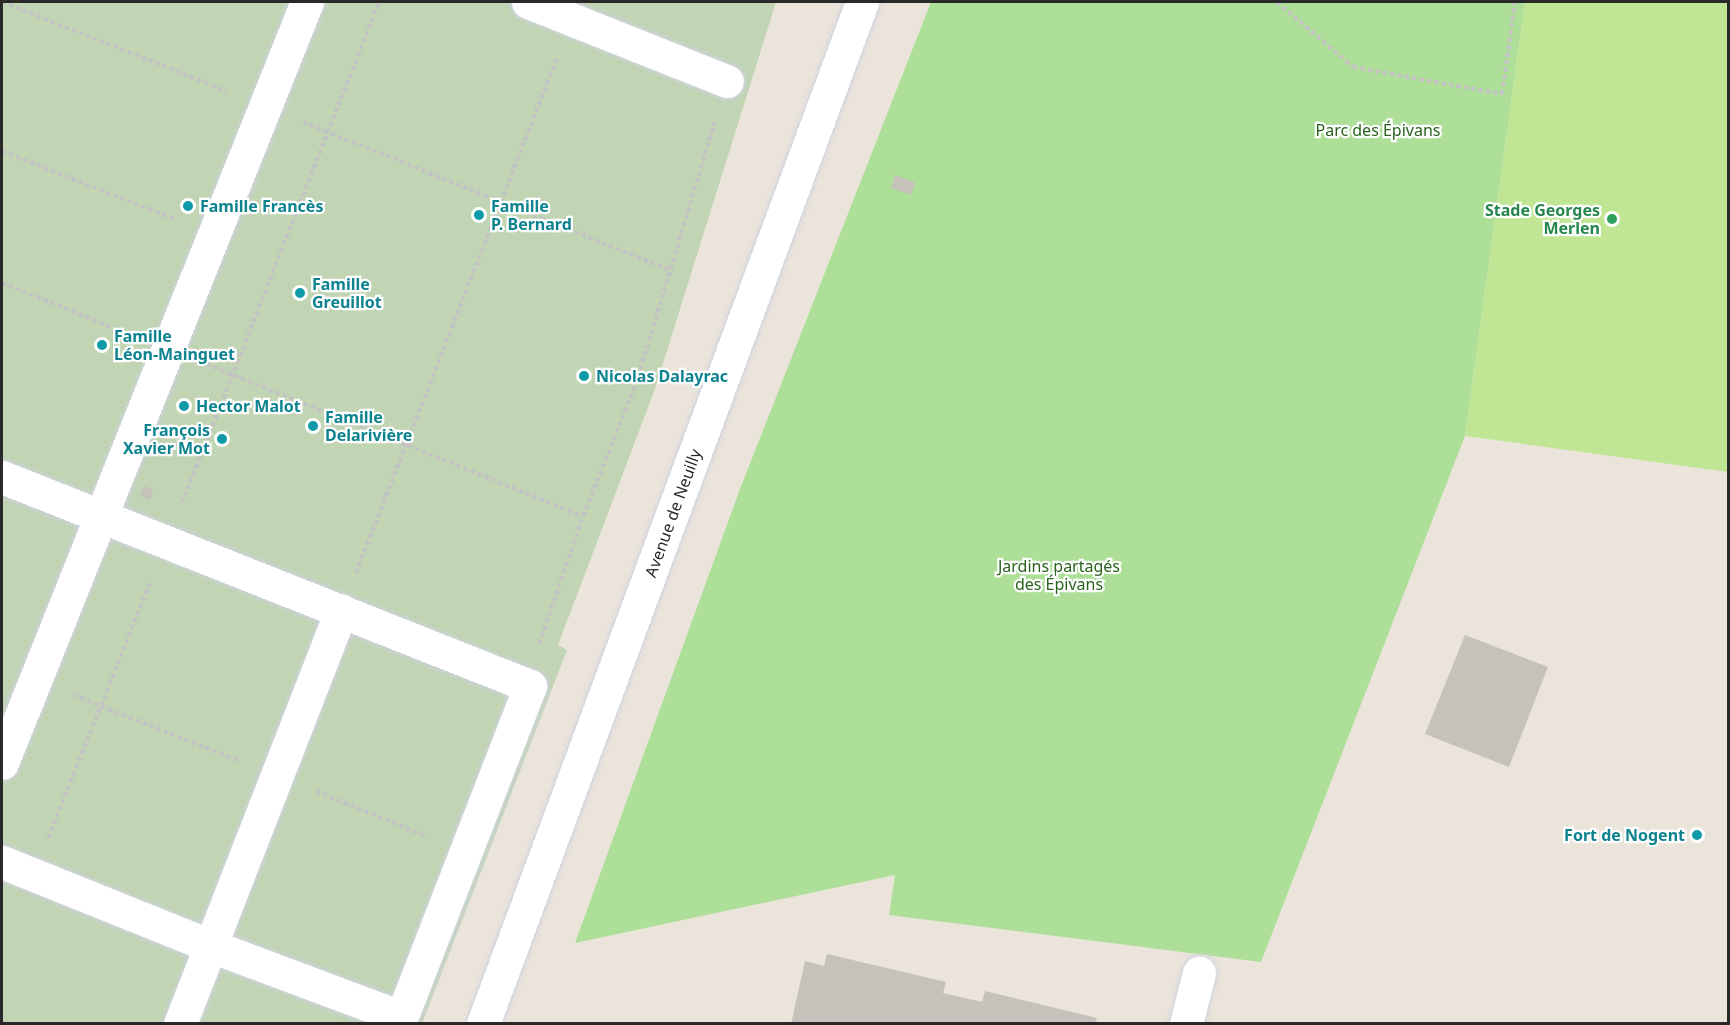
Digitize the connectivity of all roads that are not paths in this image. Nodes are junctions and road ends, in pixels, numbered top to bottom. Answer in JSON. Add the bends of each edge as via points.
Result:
{"nodes":[{"id":1,"x":307,"y":2,"type":"edge"},
{"id":2,"x":528,"y":2,"type":"edge"},
{"id":3,"x":862,"y":2,"type":"edge"},
{"id":4,"x":576,"y":10,"type":"edge"},
{"id":5,"x":727,"y":81,"type":"road end"},
{"id":6,"x":2,"y":477,"type":"edge"},
{"id":7,"x":101,"y":516,"type":"junction"},
{"id":8,"x":341,"y":610,"type":"junction"},
{"id":9,"x":2,"y":763,"type":"edge"},
{"id":10,"x":2,"y":862,"type":"edge"},
{"id":11,"x":211,"y":946,"type":"junction"},
{"id":12,"x":1199,"y":973,"type":"dead end"},
{"id":13,"x":400,"y":1020,"type":"edge"},
{"id":14,"x":180,"y":1023,"type":"edge"},
{"id":15,"x":483,"y":1023,"type":"edge"},
{"id":16,"x":1186,"y":1023,"type":"edge"}],
"edges":[{"from":1,"to":7,"type":"street"},
{"from":2,"to":4,"type":"street"},
{"from":3,"to":15,"type":"street","name":"Avenue de Neuilly"},
{"from":4,"to":5,"type":"street"},
{"from":6,"to":7,"type":"street"},
{"from":7,"to":8,"type":"street"},
{"from":7,"to":9,"type":"street"},
{"from":8,"to":11,"type":"street"},
{"from":8,"to":13,"type":"street","via":[[530,686]]},
{"from":10,"to":11,"type":"street"},
{"from":11,"to":13,"type":"street"},
{"from":11,"to":14,"type":"street"},
{"from":12,"to":16,"type":"street"}]}
